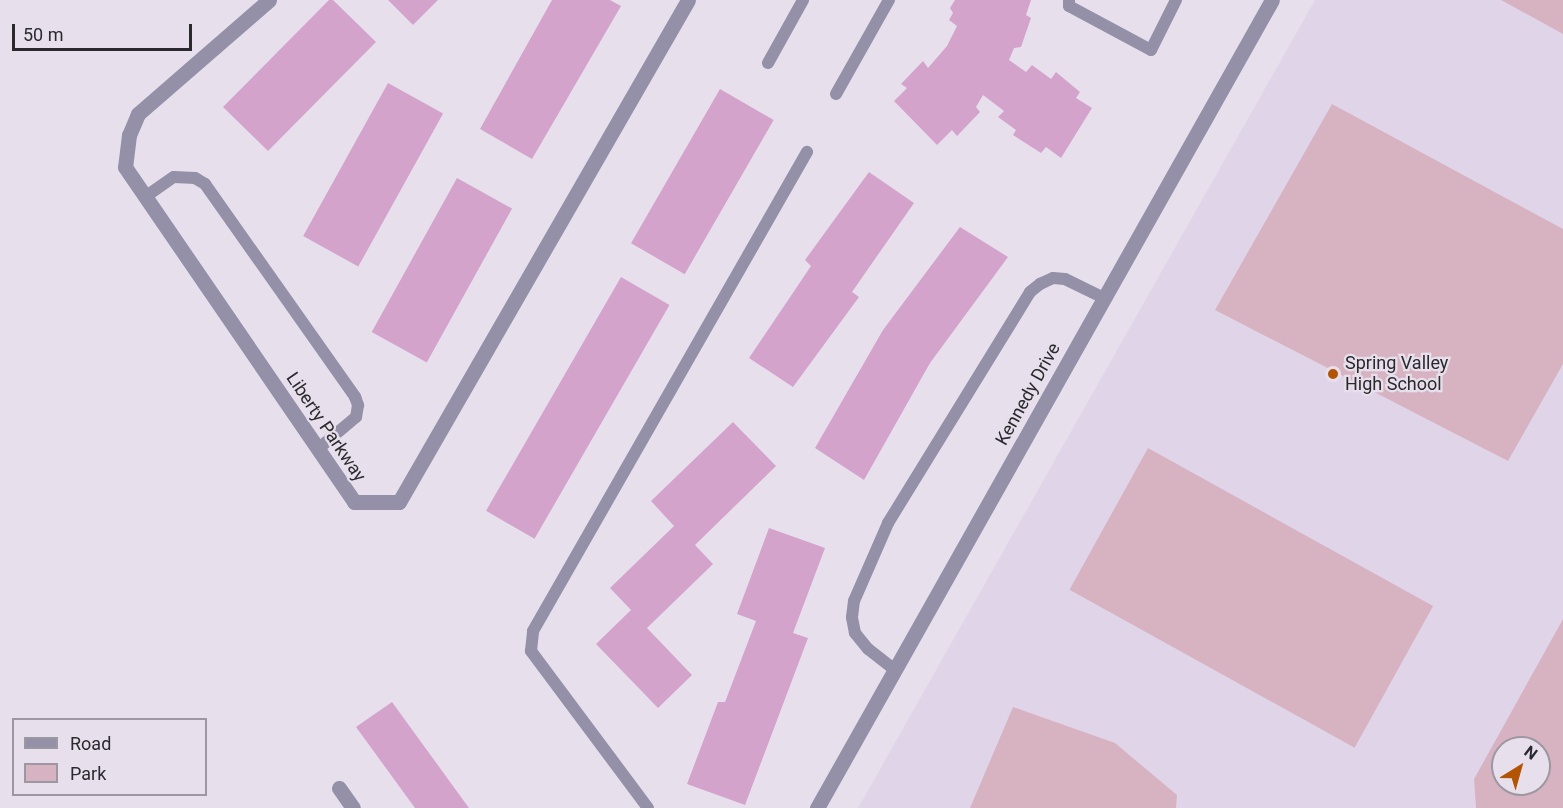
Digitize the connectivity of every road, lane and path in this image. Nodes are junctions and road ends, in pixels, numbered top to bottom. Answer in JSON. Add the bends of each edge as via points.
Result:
{"nodes":[{"id":1,"x":269,"y":0,"type":"edge"},
{"id":2,"x":688,"y":0,"type":"edge"},
{"id":3,"x":803,"y":0,"type":"edge"},
{"id":4,"x":889,"y":0,"type":"edge"},
{"id":5,"x":1069,"y":0,"type":"edge"},
{"id":6,"x":1176,"y":0,"type":"edge"},
{"id":7,"x":1272,"y":0,"type":"edge"},
{"id":8,"x":768,"y":63,"type":"dead end"},
{"id":9,"x":836,"y":94,"type":"dead end"},
{"id":10,"x":807,"y":152,"type":"dead end"},
{"id":11,"x":146,"y":197,"type":"junction"},
{"id":12,"x":1104,"y":298,"type":"junction"},
{"id":13,"x":318,"y":449,"type":"junction"},
{"id":14,"x":895,"y":670,"type":"junction"},
{"id":15,"x":339,"y":788,"type":"dead end"},
{"id":16,"x":821,"y":805,"type":"edge"},
{"id":17,"x":354,"y":808,"type":"edge"},
{"id":18,"x":648,"y":808,"type":"edge"}],
"edges":[{"from":1,"to":11,"type":"street","name":"Liberty Parkway","via":[[138,114],[129,135],[125,166]]},
{"from":2,"to":13,"type":"street","name":"Liberty Parkway","via":[[399,502],[354,502]]},
{"from":3,"to":8,"type":"lane"},
{"from":4,"to":9,"type":"lane"},
{"from":5,"to":6,"type":"lane","via":[[1069,6],[1150,50]]},
{"from":7,"to":12,"type":"street","name":"Kennedy Drive"},
{"from":10,"to":18,"type":"lane","via":[[533,631],[531,651]]},
{"from":11,"to":13,"type":"street","name":"Liberty Parkway"},
{"from":11,"to":13,"type":"lane","via":[[174,177],[195,178],[205,184],[355,397],[356,417]]},
{"from":12,"to":14,"type":"street","name":"Kennedy Drive"},
{"from":12,"to":14,"type":"lane","via":[[1065,279],[1053,278],[1030,292],[888,523],[854,601],[852,617],[855,633]]},
{"from":14,"to":16,"type":"street","name":"Kennedy Drive"},
{"from":15,"to":17,"type":"street"}]}
